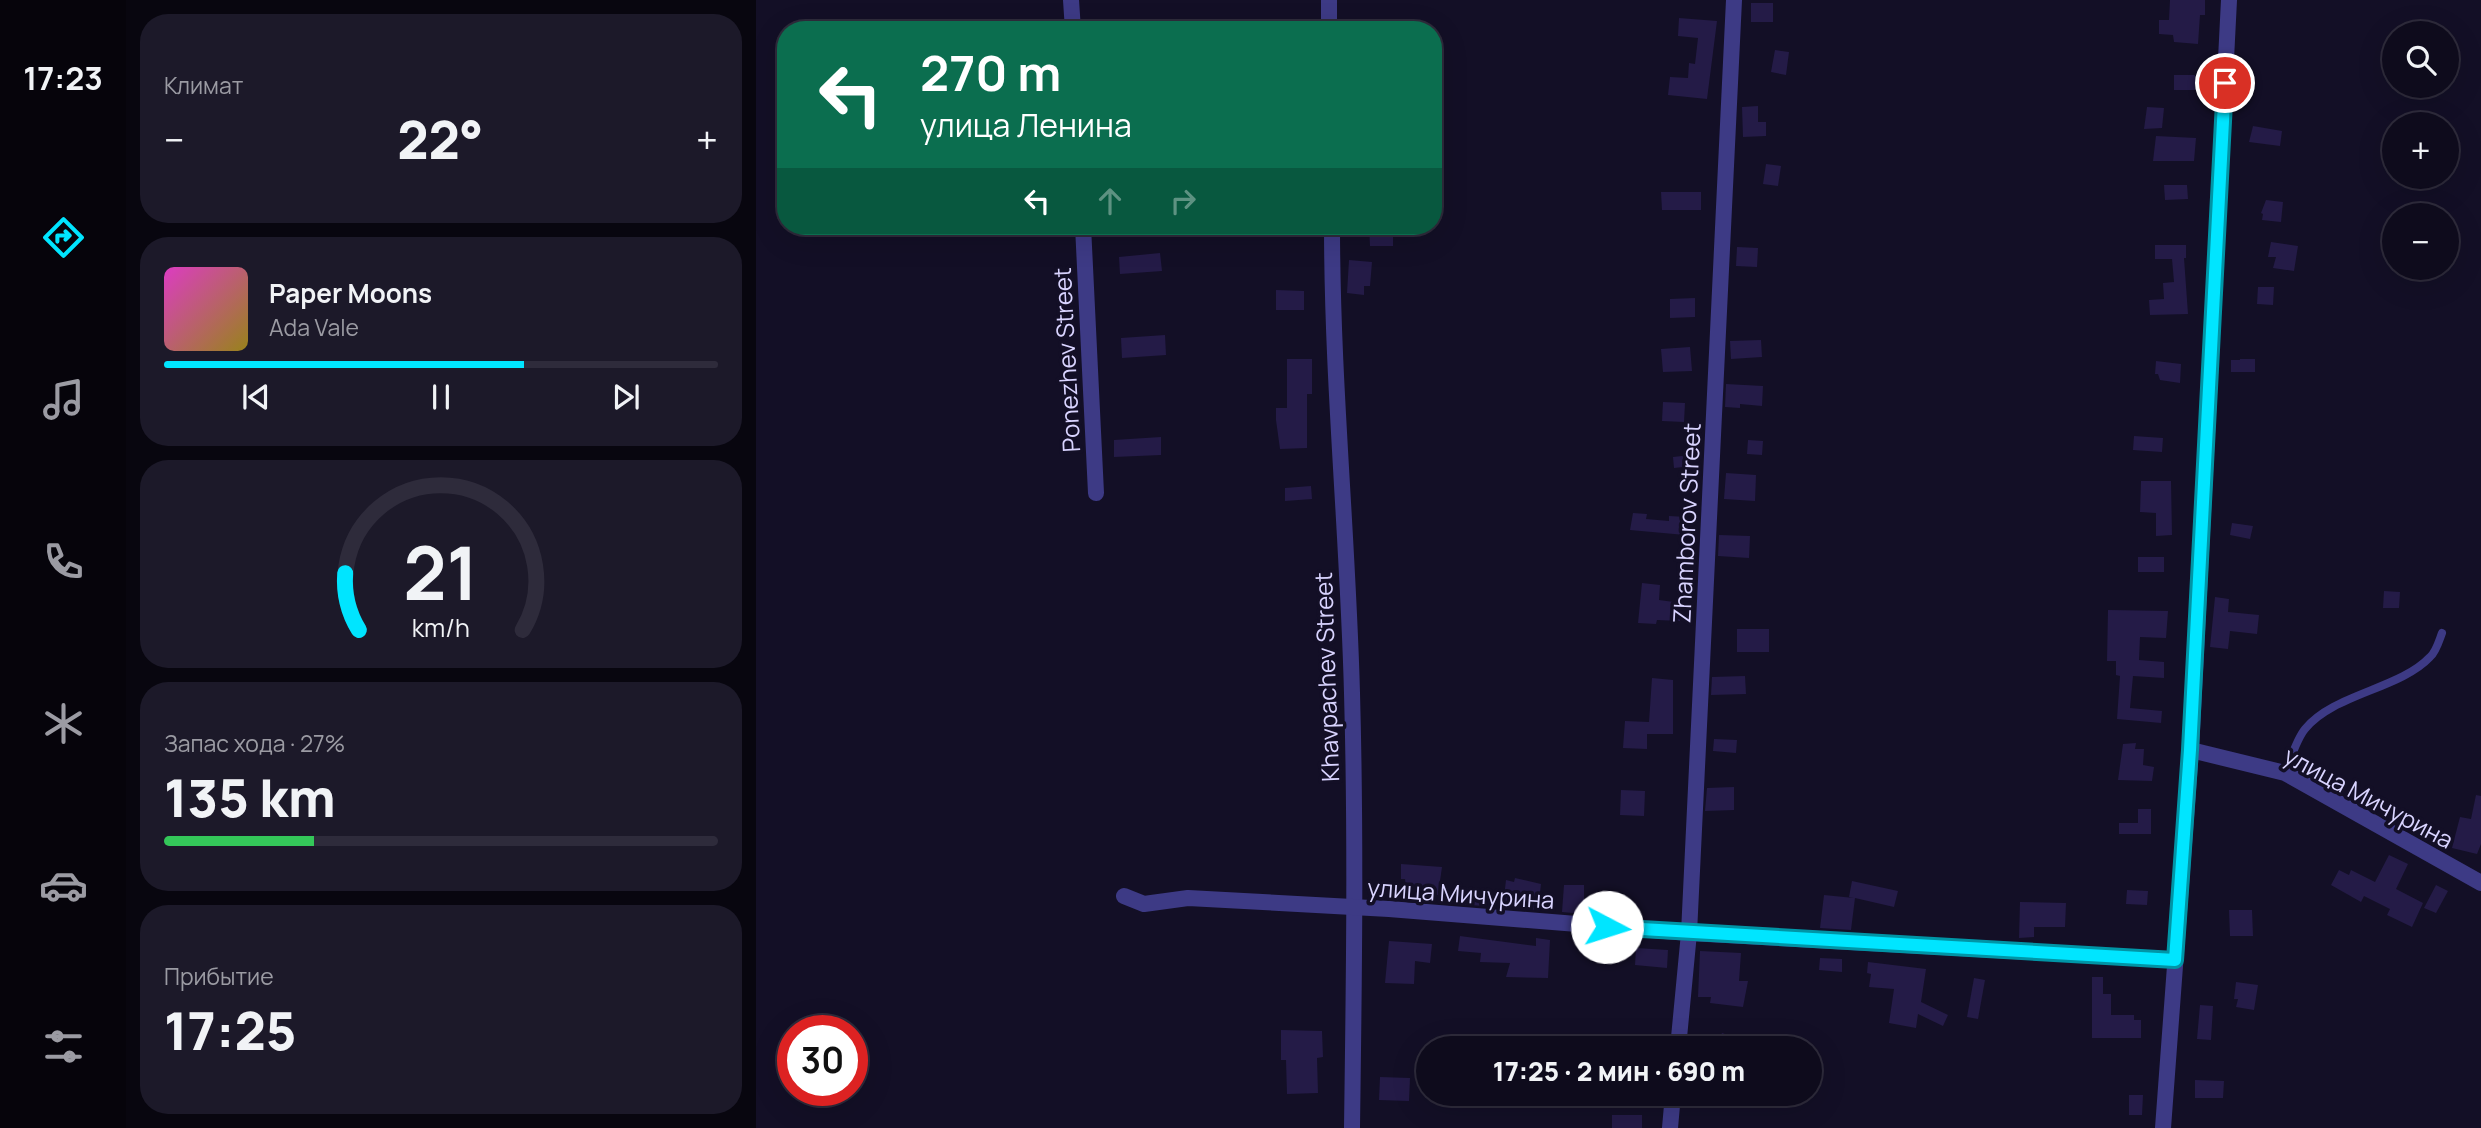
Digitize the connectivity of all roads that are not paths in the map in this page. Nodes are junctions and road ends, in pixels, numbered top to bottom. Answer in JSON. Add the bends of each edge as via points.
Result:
{"nodes":[{"id":1,"x":1071,"y":0,"type":"edge"},
{"id":2,"x":1329,"y":0,"type":"edge"},
{"id":3,"x":1734,"y":0,"type":"edge"},
{"id":4,"x":2229,"y":0,"type":"edge"},
{"id":5,"x":1072,"y":21,"type":"edge"},
{"id":6,"x":1329,"y":21,"type":"edge"},
{"id":7,"x":1083,"y":235,"type":"edge"},
{"id":8,"x":1332,"y":235,"type":"edge"},
{"id":9,"x":1096,"y":493,"type":"dead end"},
{"id":10,"x":2442,"y":633,"type":"dead end"},
{"id":11,"x":2190,"y":750,"type":"junction"},
{"id":12,"x":2285,"y":773,"type":"junction"},
{"id":13,"x":2481,"y":883,"type":"edge"},
{"id":14,"x":1124,"y":896,"type":"dead end"},
{"id":15,"x":1354,"y":908,"type":"junction"},
{"id":16,"x":1689,"y":933,"type":"junction"},
{"id":17,"x":2175,"y":960,"type":"junction"},
{"id":18,"x":1679,"y":1036,"type":"edge"},
{"id":19,"x":1672,"y":1106,"type":"edge"},
{"id":20,"x":1352,"y":1128,"type":"edge"},
{"id":21,"x":1670,"y":1128,"type":"edge"},
{"id":22,"x":2163,"y":1128,"type":"edge"}],
"edges":[{"from":1,"to":5,"type":"street"},
{"from":2,"to":6,"type":"street"},
{"from":3,"to":16,"type":"street","name":"Zhamborov Street"},
{"from":4,"to":11,"type":"street"},
{"from":7,"to":9,"type":"street","name":"Ponezhev Street"},
{"from":8,"to":15,"type":"street","name":"Khavpachev Street","via":[[1332,316],[1352,691]]},
{"from":10,"to":12,"type":"lane","via":[[2432,656],[2407,674],[2316,718],[2304,730]]},
{"from":11,"to":12,"type":"street","name":"улица Мичурина"},
{"from":11,"to":17,"type":"street"},
{"from":12,"to":13,"type":"street","name":"улица Мичурина"},
{"from":14,"to":15,"type":"street","name":"улица Мичурина","via":[[1144,904],[1188,898]]},
{"from":15,"to":16,"type":"street","name":"улица Мичурина"},
{"from":15,"to":20,"type":"street","name":"Khavpachev Street"},
{"from":16,"to":17,"type":"street","name":"улица Мичурина"},
{"from":16,"to":18,"type":"street","name":"Zhamborov Street"},
{"from":17,"to":22,"type":"street"},
{"from":19,"to":21,"type":"street"}]}
